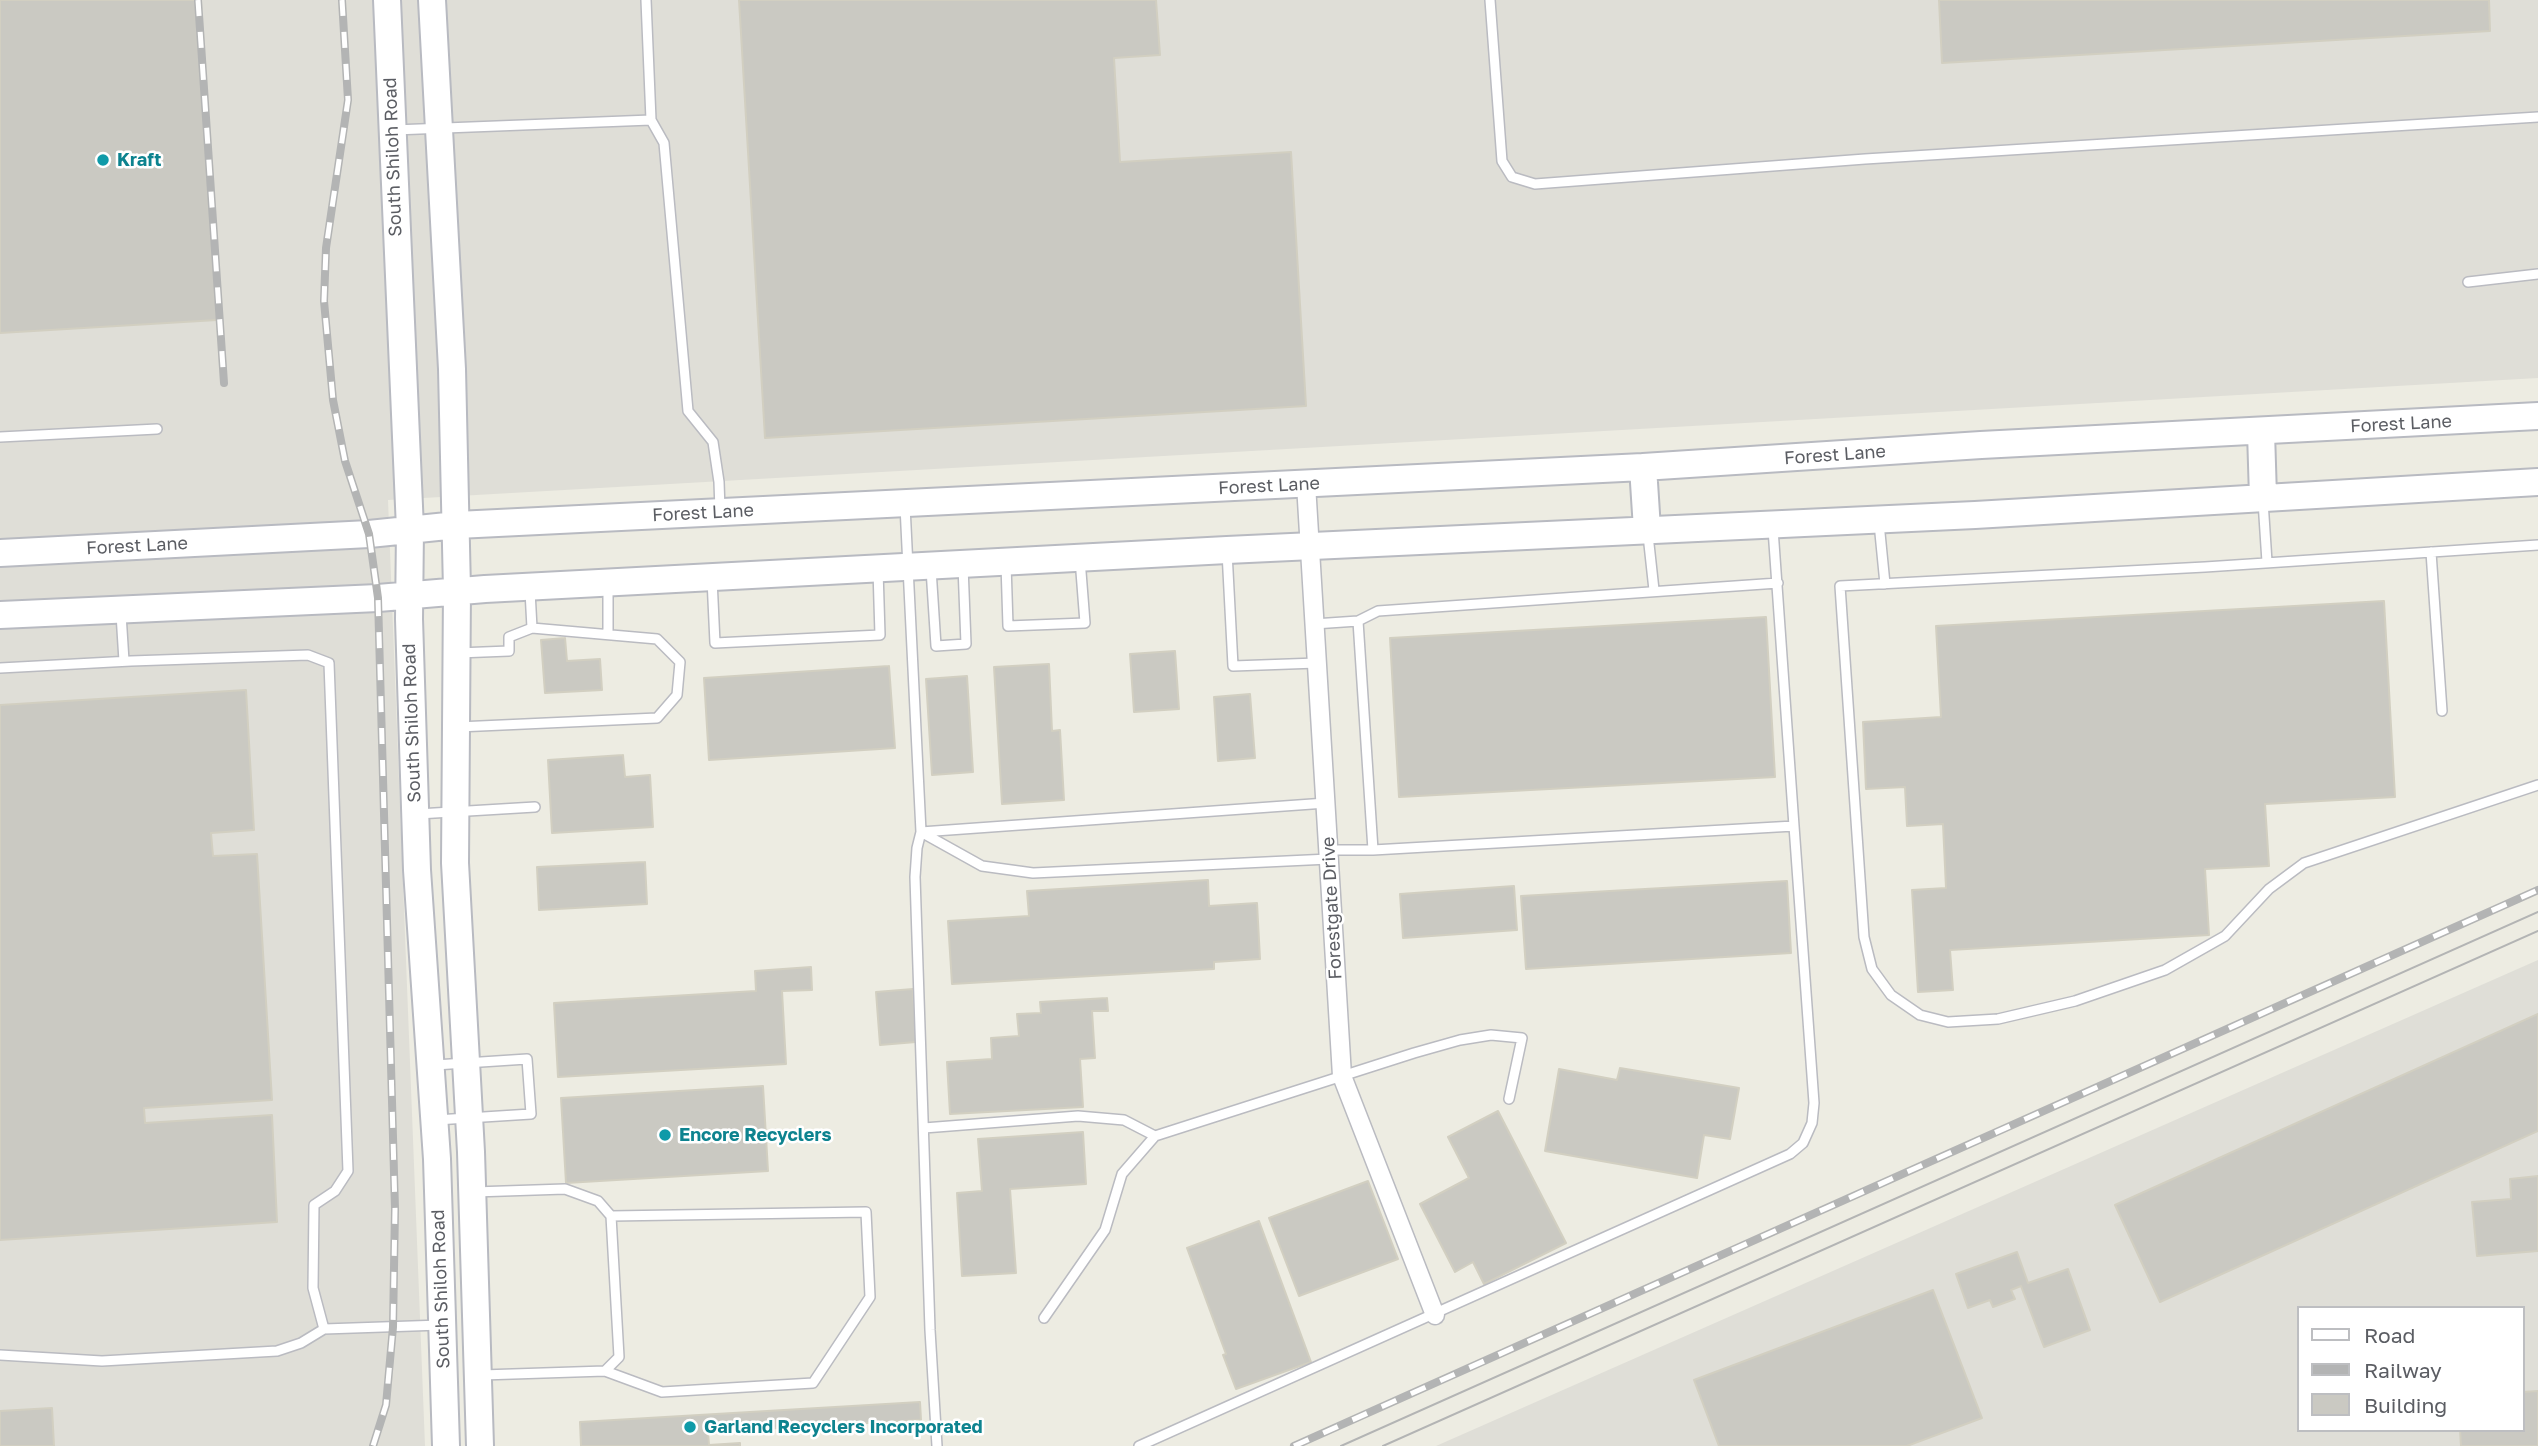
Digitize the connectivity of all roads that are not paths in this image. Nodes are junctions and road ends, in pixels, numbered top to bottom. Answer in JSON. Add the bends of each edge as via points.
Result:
{"nodes":[{"id":1,"x":387,"y":0,"type":"edge"},
{"id":2,"x":432,"y":0,"type":"edge"},
{"id":3,"x":646,"y":0,"type":"edge"},
{"id":4,"x":1490,"y":0,"type":"edge"},
{"id":5,"x":2538,"y":117,"type":"edge"},
{"id":6,"x":651,"y":120,"type":"junction"},
{"id":7,"x":439,"y":128,"type":"junction"},
{"id":8,"x":392,"y":130,"type":"junction"},
{"id":9,"x":2538,"y":274,"type":"edge"},
{"id":10,"x":2468,"y":282,"type":"dead end"},
{"id":11,"x":2538,"y":416,"type":"edge"},
{"id":12,"x":157,"y":429,"type":"dead end"},
{"id":13,"x":2261,"y":432,"type":"junction"},
{"id":14,"x":0,"y":437,"type":"edge"},
{"id":15,"x":1643,"y":467,"type":"junction"},
{"id":16,"x":2538,"y":482,"type":"edge"},
{"id":17,"x":1306,"y":484,"type":"junction"},
{"id":18,"x":2263,"y":497,"type":"junction"},
{"id":19,"x":905,"y":504,"type":"junction"},
{"id":20,"x":720,"y":513,"type":"junction"},
{"id":21,"x":1879,"y":520,"type":"junction"},
{"id":22,"x":1773,"y":524,"type":"junction"},
{"id":23,"x":457,"y":525,"type":"junction"},
{"id":24,"x":410,"y":529,"type":"junction"},
{"id":25,"x":1647,"y":529,"type":"junction"},
{"id":26,"x":2538,"y":545,"type":"edge"},
{"id":27,"x":1310,"y":548,"type":"junction"},
{"id":28,"x":1227,"y":550,"type":"junction"},
{"id":29,"x":2431,"y":552,"type":"junction"},
{"id":30,"x":0,"y":553,"type":"edge"},
{"id":31,"x":1080,"y":558,"type":"junction"},
{"id":32,"x":1006,"y":562,"type":"junction"},
{"id":33,"x":2267,"y":562,"type":"junction"},
{"id":34,"x":962,"y":564,"type":"junction"},
{"id":35,"x":920,"y":566,"type":"junction"},
{"id":36,"x":878,"y":568,"type":"junction"},
{"id":37,"x":712,"y":577,"type":"junction"},
{"id":38,"x":608,"y":582,"type":"junction"},
{"id":39,"x":1778,"y":583,"type":"junction"},
{"id":40,"x":1885,"y":584,"type":"junction"},
{"id":41,"x":530,"y":586,"type":"junction"},
{"id":42,"x":457,"y":590,"type":"junction"},
{"id":43,"x":1654,"y":590,"type":"junction"},
{"id":44,"x":409,"y":595,"type":"junction"},
{"id":45,"x":121,"y":610,"type":"junction"},
{"id":46,"x":0,"y":615,"type":"edge"},
{"id":47,"x":1358,"y":621,"type":"junction"},
{"id":48,"x":1314,"y":624,"type":"junction"},
{"id":49,"x":532,"y":628,"type":"junction"},
{"id":50,"x":608,"y":634,"type":"junction"},
{"id":51,"x":457,"y":653,"type":"junction"},
{"id":52,"x":124,"y":661,"type":"junction"},
{"id":53,"x":1317,"y":663,"type":"junction"},
{"id":54,"x":0,"y":668,"type":"edge"},
{"id":55,"x":2442,"y":711,"type":"dead end"},
{"id":56,"x":456,"y":727,"type":"junction"},
{"id":57,"x":2538,"y":785,"type":"edge"},
{"id":58,"x":1326,"y":803,"type":"junction"},
{"id":59,"x":535,"y":807,"type":"dead end"},
{"id":60,"x":456,"y":812,"type":"junction"},
{"id":61,"x":415,"y":814,"type":"junction"},
{"id":62,"x":1794,"y":826,"type":"junction"},
{"id":63,"x":921,"y":832,"type":"junction"},
{"id":64,"x":1373,"y":850,"type":"junction"},
{"id":65,"x":1329,"y":855,"type":"junction"},
{"id":66,"x":466,"y":1063,"type":"junction"},
{"id":67,"x":430,"y":1065,"type":"junction"},
{"id":68,"x":1342,"y":1076,"type":"junction"},
{"id":69,"x":1508,"y":1099,"type":"dead end"},
{"id":70,"x":469,"y":1118,"type":"junction"},
{"id":71,"x":435,"y":1120,"type":"junction"},
{"id":72,"x":924,"y":1128,"type":"junction"},
{"id":73,"x":1155,"y":1136,"type":"junction"},
{"id":74,"x":472,"y":1192,"type":"junction"},
{"id":75,"x":611,"y":1216,"type":"junction"},
{"id":76,"x":1435,"y":1315,"type":"junction"},
{"id":77,"x":1044,"y":1318,"type":"dead end"},
{"id":78,"x":442,"y":1325,"type":"junction"},
{"id":79,"x":324,"y":1329,"type":"junction"},
{"id":80,"x":0,"y":1355,"type":"edge"},
{"id":81,"x":605,"y":1371,"type":"junction"},
{"id":82,"x":478,"y":1375,"type":"junction"},
{"id":83,"x":446,"y":1446,"type":"edge"},
{"id":84,"x":481,"y":1446,"type":"edge"},
{"id":85,"x":936,"y":1446,"type":"edge"},
{"id":86,"x":1139,"y":1446,"type":"edge"}],
"edges":[{"from":1,"to":8,"type":"main road","name":"South Shiloh Road"},
{"from":2,"to":7,"type":"main road","name":"South Shiloh Road"},
{"from":3,"to":6,"type":"lane"},
{"from":4,"to":5,"type":"lane","via":[[1502,161],[1512,177],[1535,184]]},
{"from":6,"to":7,"type":"lane"},
{"from":6,"to":20,"type":"lane","via":[[664,143],[688,411],[713,442]]},
{"from":7,"to":8,"type":"lane"},
{"from":7,"to":23,"type":"main road","name":"South Shiloh Road"},
{"from":8,"to":24,"type":"main road","name":"South Shiloh Road"},
{"from":9,"to":10,"type":"lane"},
{"from":11,"to":13,"type":"main road","name":"Forest Lane"},
{"from":12,"to":14,"type":"lane"},
{"from":13,"to":15,"type":"main road","name":"Forest Lane"},
{"from":13,"to":18,"type":"main road"},
{"from":15,"to":17,"type":"main road","name":"Forest Lane"},
{"from":15,"to":25,"type":"main road"},
{"from":16,"to":18,"type":"main road"},
{"from":17,"to":19,"type":"main road","name":"Forest Lane"},
{"from":17,"to":27,"type":"street","name":"Forestgate Drive"},
{"from":18,"to":21,"type":"main road"},
{"from":18,"to":33,"type":"lane"},
{"from":19,"to":20,"type":"main road","name":"Forest Lane"},
{"from":19,"to":35,"type":"lane"},
{"from":20,"to":23,"type":"main road","name":"Forest Lane"},
{"from":21,"to":22,"type":"main road"},
{"from":21,"to":40,"type":"lane"},
{"from":22,"to":25,"type":"main road"},
{"from":22,"to":39,"type":"lane"},
{"from":23,"to":24,"type":"main road","name":"Forest Lane"},
{"from":23,"to":42,"type":"main road","name":"South Shiloh Road"},
{"from":24,"to":30,"type":"main road","name":"Forest Lane"},
{"from":24,"to":44,"type":"main road","name":"South Shiloh Road"},
{"from":25,"to":27,"type":"main road"},
{"from":25,"to":43,"type":"lane"},
{"from":26,"to":29,"type":"lane"},
{"from":27,"to":28,"type":"main road"},
{"from":27,"to":48,"type":"street","name":"Forestgate Drive"},
{"from":28,"to":31,"type":"main road"},
{"from":28,"to":53,"type":"lane","via":[[1233,666]]},
{"from":29,"to":33,"type":"lane"},
{"from":29,"to":55,"type":"lane"},
{"from":31,"to":32,"type":"main road"},
{"from":31,"to":32,"type":"lane","via":[[1085,622],[1008,626]]},
{"from":32,"to":34,"type":"main road"},
{"from":33,"to":40,"type":"lane"},
{"from":34,"to":35,"type":"main road"},
{"from":34,"to":35,"type":"lane","via":[[966,644],[936,646]]},
{"from":35,"to":36,"type":"main road"},
{"from":35,"to":63,"type":"lane"},
{"from":36,"to":37,"type":"main road"},
{"from":36,"to":37,"type":"lane","via":[[880,635],[715,643]]},
{"from":37,"to":38,"type":"main road"},
{"from":38,"to":41,"type":"main road"},
{"from":38,"to":50,"type":"lane"},
{"from":39,"to":43,"type":"lane"},
{"from":39,"to":62,"type":"lane"},
{"from":40,"to":57,"type":"lane","via":[[1840,586],[1864,937],[1872,969],[1891,995],[1920,1015],[1948,1022],[1998,1019],[2075,1001],[2165,970],[2225,936],[2269,889],[2304,863]]},
{"from":41,"to":42,"type":"main road"},
{"from":41,"to":49,"type":"lane"},
{"from":42,"to":44,"type":"main road"},
{"from":42,"to":51,"type":"main road","name":"South Shiloh Road"},
{"from":43,"to":47,"type":"lane","via":[[1378,611]]},
{"from":44,"to":45,"type":"main road"},
{"from":44,"to":61,"type":"main road","name":"South Shiloh Road"},
{"from":45,"to":46,"type":"main road"},
{"from":45,"to":52,"type":"lane"},
{"from":47,"to":48,"type":"lane"},
{"from":47,"to":64,"type":"lane"},
{"from":48,"to":53,"type":"street","name":"Forestgate Drive"},
{"from":49,"to":50,"type":"lane"},
{"from":49,"to":51,"type":"lane","via":[[509,637],[509,651]]},
{"from":50,"to":56,"type":"lane","via":[[657,639],[680,662],[677,695],[657,718]]},
{"from":51,"to":56,"type":"main road","name":"South Shiloh Road"},
{"from":52,"to":54,"type":"lane"},
{"from":52,"to":79,"type":"lane","via":[[308,655],[329,663],[348,1171],[335,1191],[314,1205],[313,1288]]},
{"from":53,"to":58,"type":"street","name":"Forestgate Drive"},
{"from":56,"to":60,"type":"main road","name":"South Shiloh Road"},
{"from":58,"to":63,"type":"lane"},
{"from":58,"to":65,"type":"street","name":"Forestgate Drive"},
{"from":59,"to":60,"type":"lane"},
{"from":60,"to":61,"type":"lane"},
{"from":60,"to":66,"type":"main road","name":"South Shiloh Road"},
{"from":61,"to":67,"type":"main road","name":"South Shiloh Road"},
{"from":62,"to":64,"type":"lane"},
{"from":62,"to":76,"type":"lane","via":[[1814,1103],[1803,1143],[1790,1154]]},
{"from":63,"to":65,"type":"lane","via":[[982,866],[1033,873]]},
{"from":63,"to":72,"type":"lane","via":[[915,877]]},
{"from":64,"to":65,"type":"lane"},
{"from":65,"to":68,"type":"street","name":"Forestgate Drive"},
{"from":66,"to":67,"type":"lane"},
{"from":66,"to":70,"type":"main road","name":"South Shiloh Road"},
{"from":66,"to":70,"type":"lane","via":[[527,1059],[531,1114]]},
{"from":67,"to":71,"type":"main road","name":"South Shiloh Road"},
{"from":68,"to":69,"type":"lane","via":[[1460,1040],[1491,1035],[1522,1038]]},
{"from":68,"to":73,"type":"lane"},
{"from":68,"to":76,"type":"street","name":"Forestgate Drive"},
{"from":70,"to":71,"type":"lane"},
{"from":70,"to":74,"type":"main road","name":"South Shiloh Road"},
{"from":71,"to":78,"type":"main road","name":"South Shiloh Road"},
{"from":72,"to":73,"type":"lane","via":[[1078,1116],[1124,1120]]},
{"from":72,"to":85,"type":"lane"},
{"from":73,"to":77,"type":"lane","via":[[1122,1174],[1105,1230]]},
{"from":74,"to":75,"type":"lane","via":[[565,1189],[598,1201]]},
{"from":74,"to":82,"type":"main road","name":"South Shiloh Road"},
{"from":75,"to":81,"type":"lane","via":[[619,1357]]},
{"from":75,"to":81,"type":"lane","via":[[866,1212],[870,1297],[813,1383],[662,1392]]},
{"from":76,"to":86,"type":"lane"},
{"from":78,"to":79,"type":"lane"},
{"from":78,"to":83,"type":"main road","name":"South Shiloh Road"},
{"from":79,"to":80,"type":"lane","via":[[277,1351],[102,1361]]},
{"from":81,"to":82,"type":"lane"},
{"from":82,"to":84,"type":"main road","name":"South Shiloh Road"}]}
